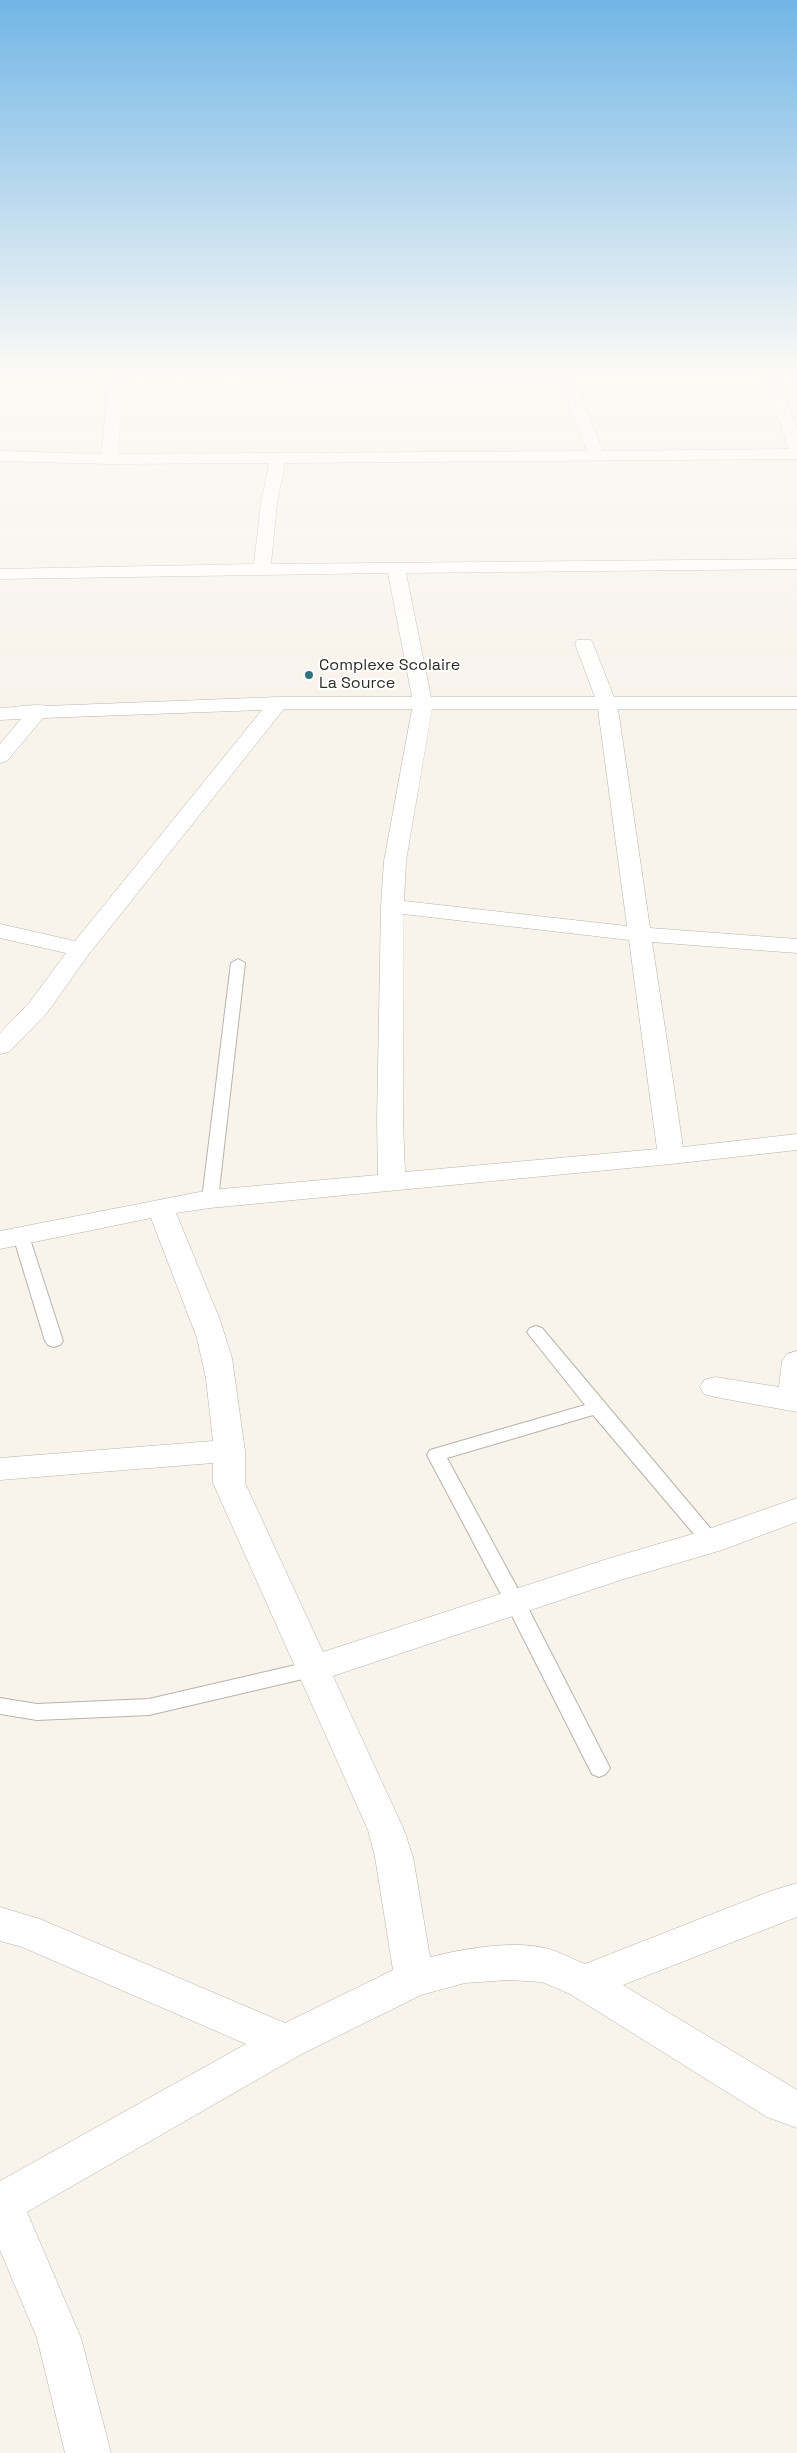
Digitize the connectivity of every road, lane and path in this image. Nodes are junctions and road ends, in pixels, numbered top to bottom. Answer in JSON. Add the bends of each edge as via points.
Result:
{"nodes":[{"id":1,"x":273,"y":484,"type":"edge"},
{"id":2,"x":797,"y":564,"type":"edge"},
{"id":3,"x":396,"y":568,"type":"junction"},
{"id":4,"x":262,"y":569,"type":"junction"},
{"id":5,"x":0,"y":574,"type":"edge"},
{"id":6,"x":584,"y":644,"type":"dead end"},
{"id":7,"x":278,"y":703,"type":"junction"},
{"id":8,"x":423,"y":704,"type":"junction"},
{"id":9,"x":607,"y":704,"type":"junction"},
{"id":10,"x":797,"y":704,"type":"edge"},
{"id":11,"x":39,"y":710,"type":"junction"},
{"id":12,"x":0,"y":714,"type":"edge"},
{"id":13,"x":0,"y":757,"type":"edge"},
{"id":14,"x":392,"y":906,"type":"junction"},
{"id":15,"x":0,"y":931,"type":"edge"},
{"id":16,"x":640,"y":934,"type":"junction"},
{"id":17,"x":797,"y":946,"type":"edge"},
{"id":18,"x":81,"y":949,"type":"junction"},
{"id":19,"x":238,"y":963,"type":"dead end"},
{"id":20,"x":0,"y":1047,"type":"edge"},
{"id":21,"x":797,"y":1142,"type":"edge"},
{"id":22,"x":671,"y":1156,"type":"junction"},
{"id":23,"x":392,"y":1182,"type":"junction"},
{"id":24,"x":210,"y":1198,"type":"junction"},
{"id":25,"x":160,"y":1207,"type":"junction"},
{"id":26,"x":11,"y":1238,"type":"edge"},
{"id":27,"x":536,"y":1332,"type":"dead end"},
{"id":28,"x":54,"y":1342,"type":"dead end"},
{"id":29,"x":797,"y":1361,"type":"edge"},
{"id":30,"x":715,"y":1387,"type":"dead end"},
{"id":31,"x":795,"y":1401,"type":"edge"},
{"id":32,"x":597,"y":1408,"type":"junction"},
{"id":33,"x":230,"y":1451,"type":"junction"},
{"id":34,"x":0,"y":1470,"type":"edge"},
{"id":35,"x":797,"y":1510,"type":"edge"},
{"id":36,"x":711,"y":1541,"type":"junction"},
{"id":37,"x":515,"y":1602,"type":"junction"},
{"id":38,"x":313,"y":1669,"type":"junction"},
{"id":39,"x":0,"y":1706,"type":"edge"},
{"id":40,"x":599,"y":1768,"type":"dead end"},
{"id":41,"x":797,"y":1900,"type":"edge"},
{"id":42,"x":0,"y":1924,"type":"edge"},
{"id":43,"x":414,"y":1979,"type":"junction"},
{"id":44,"x":584,"y":1982,"type":"junction"},
{"id":45,"x":286,"y":2042,"type":"junction"},
{"id":46,"x":797,"y":2109,"type":"edge"},
{"id":47,"x":1,"y":2204,"type":"edge"},
{"id":48,"x":88,"y":2453,"type":"edge"}],
"edges":[{"from":1,"to":4,"type":"street"},
{"from":2,"to":3,"type":"street"},
{"from":3,"to":4,"type":"street"},
{"from":3,"to":8,"type":"street"},
{"from":4,"to":5,"type":"street"},
{"from":6,"to":9,"type":"street"},
{"from":7,"to":8,"type":"street"},
{"from":7,"to":11,"type":"street"},
{"from":7,"to":18,"type":"street"},
{"from":8,"to":9,"type":"street"},
{"from":8,"to":14,"type":"street","via":[[395,861]]},
{"from":9,"to":10,"type":"street"},
{"from":9,"to":16,"type":"street"},
{"from":11,"to":12,"type":"street"},
{"from":11,"to":13,"type":"street"},
{"from":14,"to":16,"type":"street"},
{"from":14,"to":23,"type":"street"},
{"from":15,"to":18,"type":"street"},
{"from":16,"to":17,"type":"street"},
{"from":16,"to":22,"type":"street"},
{"from":18,"to":20,"type":"street","via":[[38,1008]]},
{"from":19,"to":24,"type":"lane"},
{"from":21,"to":22,"type":"street"},
{"from":22,"to":23,"type":"street"},
{"from":23,"to":24,"type":"street"},
{"from":24,"to":25,"type":"street"},
{"from":25,"to":26,"type":"street"},
{"from":25,"to":33,"type":"street","via":[[207,1322]]},
{"from":26,"to":28,"type":"lane"},
{"from":27,"to":32,"type":"lane"},
{"from":29,"to":31,"type":"street"},
{"from":30,"to":31,"type":"street"},
{"from":32,"to":36,"type":"lane"},
{"from":32,"to":37,"type":"lane","via":[[436,1454]]},
{"from":33,"to":34,"type":"street"},
{"from":33,"to":38,"type":"street","via":[[229,1483]]},
{"from":35,"to":36,"type":"street"},
{"from":36,"to":37,"type":"street"},
{"from":37,"to":38,"type":"street"},
{"from":37,"to":40,"type":"lane"},
{"from":38,"to":39,"type":"lane","via":[[149,1707],[37,1712]]},
{"from":38,"to":43,"type":"street","via":[[386,1830],[394,1857]]},
{"from":41,"to":44,"type":"street"},
{"from":42,"to":45,"type":"street","via":[[27,1931]]},
{"from":43,"to":44,"type":"street","via":[[465,1966],[508,1963],[544,1965]]},
{"from":43,"to":45,"type":"street"},
{"from":44,"to":46,"type":"street","via":[[781,2103]]},
{"from":45,"to":47,"type":"street"},
{"from":47,"to":48,"type":"street","via":[[59,2338]]}]}
